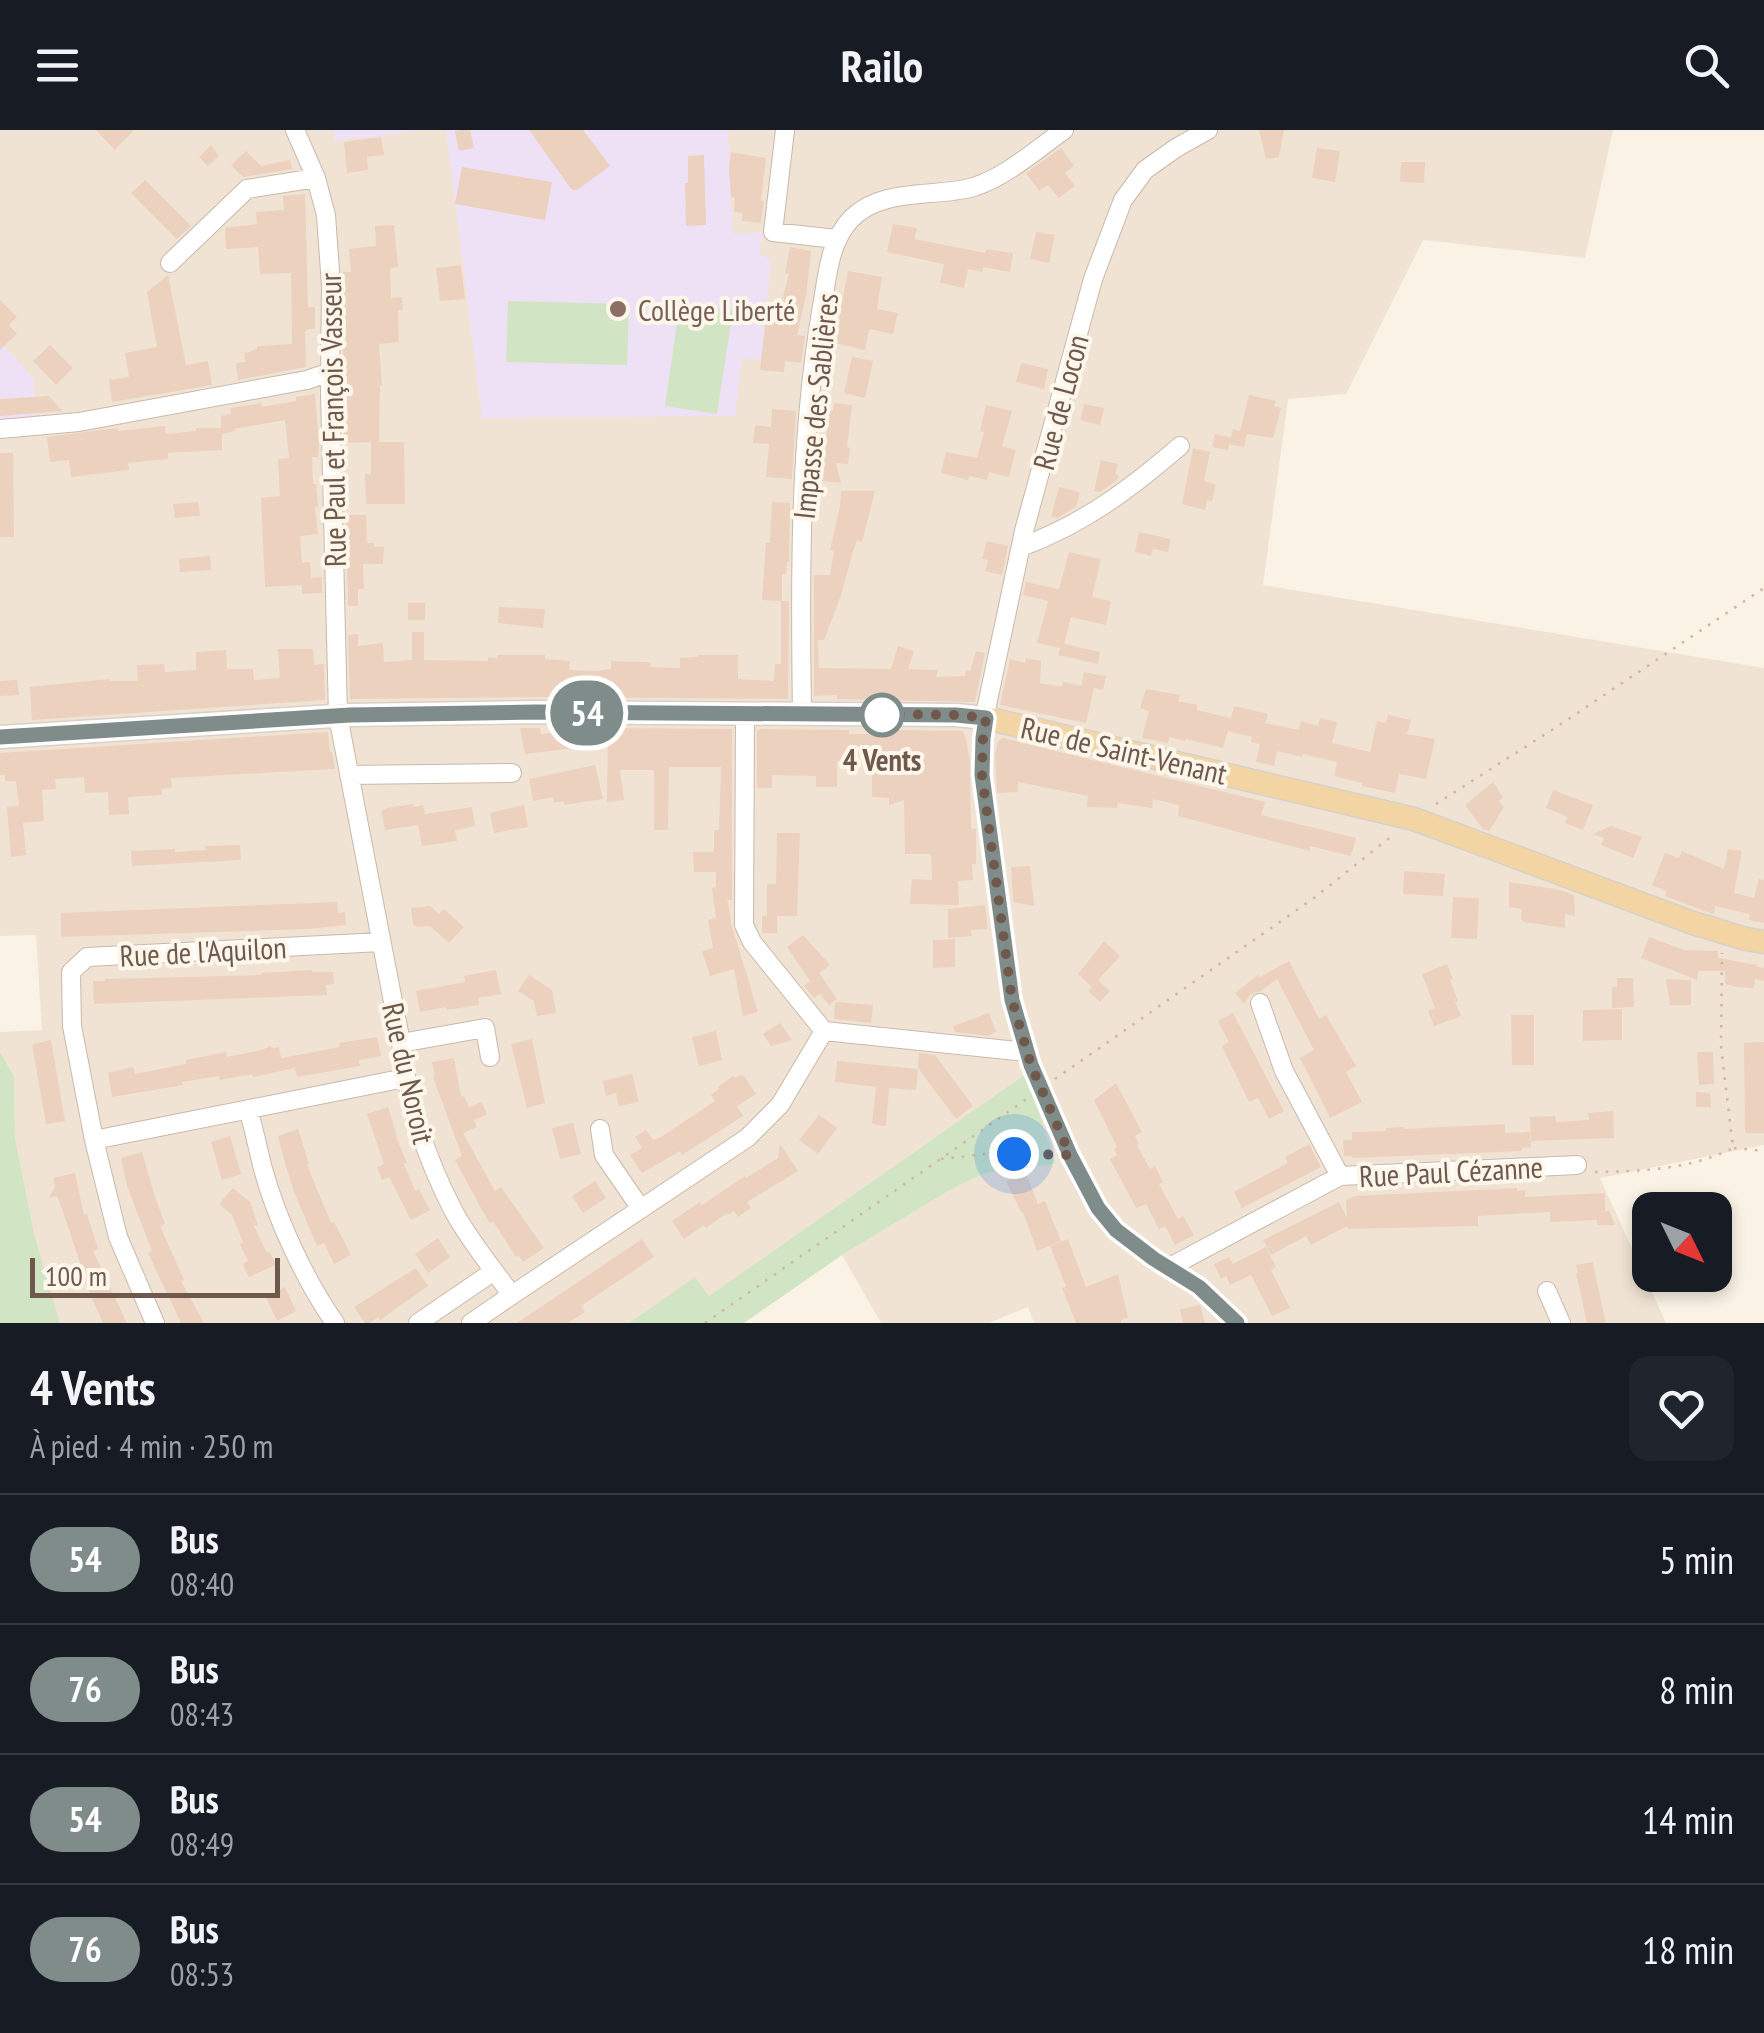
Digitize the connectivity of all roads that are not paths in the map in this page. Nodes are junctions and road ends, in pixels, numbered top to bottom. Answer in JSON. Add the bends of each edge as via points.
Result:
{"nodes":[{"id":1,"x":296,"y":130,"type":"edge"},
{"id":2,"x":784,"y":130,"type":"edge"},
{"id":3,"x":1064,"y":130,"type":"edge"},
{"id":4,"x":1208,"y":130,"type":"edge"},
{"id":5,"x":316,"y":178,"type":"junction"},
{"id":6,"x":836,"y":240,"type":"junction"},
{"id":7,"x":170,"y":262,"type":"dead end"},
{"id":8,"x":330,"y":372,"type":"junction"},
{"id":9,"x":0,"y":429,"type":"edge"},
{"id":10,"x":1180,"y":446,"type":"dead end"},
{"id":11,"x":1021,"y":546,"type":"junction"},
{"id":12,"x":746,"y":713,"type":"junction"},
{"id":13,"x":802,"y":715,"type":"junction"},
{"id":14,"x":338,"y":716,"type":"junction"},
{"id":15,"x":986,"y":718,"type":"junction"},
{"id":16,"x":0,"y":737,"type":"edge"},
{"id":17,"x":512,"y":772,"type":"dead end"},
{"id":18,"x":349,"y":775,"type":"junction"},
{"id":19,"x":380,"y":942,"type":"junction"},
{"id":20,"x":1764,"y":942,"type":"edge"},
{"id":21,"x":1260,"y":1002,"type":"dead end"},
{"id":22,"x":824,"y":1031,"type":"junction"},
{"id":23,"x":401,"y":1043,"type":"junction"},
{"id":24,"x":490,"y":1057,"type":"dead end"},
{"id":25,"x":1028,"y":1058,"type":"junction"},
{"id":26,"x":405,"y":1078,"type":"junction"},
{"id":27,"x":248,"y":1109,"type":"junction"},
{"id":28,"x":600,"y":1130,"type":"dead end"},
{"id":29,"x":94,"y":1140,"type":"junction"},
{"id":30,"x":1576,"y":1165,"type":"road end"},
{"id":31,"x":1340,"y":1176,"type":"junction"},
{"id":32,"x":641,"y":1210,"type":"junction"},
{"id":33,"x":1168,"y":1268,"type":"junction"},
{"id":34,"x":494,"y":1271,"type":"junction"},
{"id":35,"x":1546,"y":1291,"type":"dead end"},
{"id":36,"x":512,"y":1295,"type":"junction"},
{"id":37,"x":452,"y":1300,"type":"junction"},
{"id":38,"x":155,"y":1323,"type":"edge"},
{"id":39,"x":335,"y":1323,"type":"edge"},
{"id":40,"x":418,"y":1323,"type":"edge"},
{"id":41,"x":468,"y":1323,"type":"edge"},
{"id":42,"x":1237,"y":1323,"type":"edge"},
{"id":43,"x":1561,"y":1323,"type":"edge"}],
"edges":[{"from":1,"to":5,"type":"street","name":"Rue Paul et François Vasseur"},
{"from":2,"to":6,"type":"street","via":[[773,232]]},
{"from":3,"to":6,"type":"street","via":[[972,188],[882,201],[852,217]]},
{"from":4,"to":11,"type":"street","name":"Rue de Locon","via":[[1145,170],[1123,200],[1093,280]]},
{"from":5,"to":7,"type":"street","via":[[247,189]]},
{"from":5,"to":8,"type":"street","name":"Rue Paul et François Vasseur","via":[[326,215]]},
{"from":6,"to":13,"type":"street","name":"Impasse des Sablières","via":[[812,365],[802,497]]},
{"from":8,"to":9,"type":"street","via":[[78,422]]},
{"from":8,"to":14,"type":"street","name":"Rue Paul et François Vasseur"},
{"from":10,"to":11,"type":"street","via":[[1097,510]]},
{"from":11,"to":15,"type":"street","name":"Rue de Locon"},
{"from":12,"to":13,"type":"main road","name":"Rue de Saint-Venant"},
{"from":12,"to":14,"type":"main road","name":"Rue de Saint-Venant"},
{"from":12,"to":22,"type":"street","via":[[744,925]]},
{"from":13,"to":15,"type":"main road","name":"Rue de Saint-Venant"},
{"from":14,"to":16,"type":"main road","name":"Rue de Saint-Venant"},
{"from":14,"to":18,"type":"street","name":"Rue du Noroit"},
{"from":15,"to":20,"type":"main road","name":"Rue de Saint-Venant","via":[[1414,819]]},
{"from":15,"to":25,"type":"street","name":"Rue de Locon","via":[[982,775],[1012,1000]]},
{"from":17,"to":18,"type":"street"},
{"from":18,"to":19,"type":"street","name":"Rue du Noroit"},
{"from":19,"to":23,"type":"street","name":"Rue du Noroit"},
{"from":19,"to":29,"type":"street","name":"Rue de l'Aquilon","via":[[87,957],[71,972],[72,1026]]},
{"from":21,"to":31,"type":"street","via":[[1284,1070]]},
{"from":22,"to":25,"type":"street"},
{"from":22,"to":32,"type":"street","via":[[780,1105],[747,1138]]},
{"from":23,"to":24,"type":"street","via":[[485,1028]]},
{"from":23,"to":26,"type":"street","name":"Rue du Noroit"},
{"from":25,"to":33,"type":"street","name":"Rue de Locon","bridge":true,"via":[[1098,1208]]},
{"from":26,"to":27,"type":"street"},
{"from":26,"to":34,"type":"street","name":"Rue du Noroit","via":[[456,1215]]},
{"from":27,"to":29,"type":"street"},
{"from":27,"to":39,"type":"street","via":[[292,1245]]},
{"from":28,"to":32,"type":"street","via":[[604,1155]]},
{"from":29,"to":38,"type":"street","via":[[118,1236]]},
{"from":30,"to":31,"type":"street","name":"Rue Paul Cézanne"},
{"from":31,"to":33,"type":"street","name":"Rue Paul Cézanne"},
{"from":32,"to":36,"type":"street"},
{"from":33,"to":42,"type":"street","name":"Rue de Locon"},
{"from":34,"to":36,"type":"street","name":"Rue du Noroit"},
{"from":34,"to":37,"type":"street"},
{"from":35,"to":43,"type":"street"},
{"from":36,"to":41,"type":"street"},
{"from":37,"to":40,"type":"street"},
{"from":37,"to":41,"type":"street"}]}
